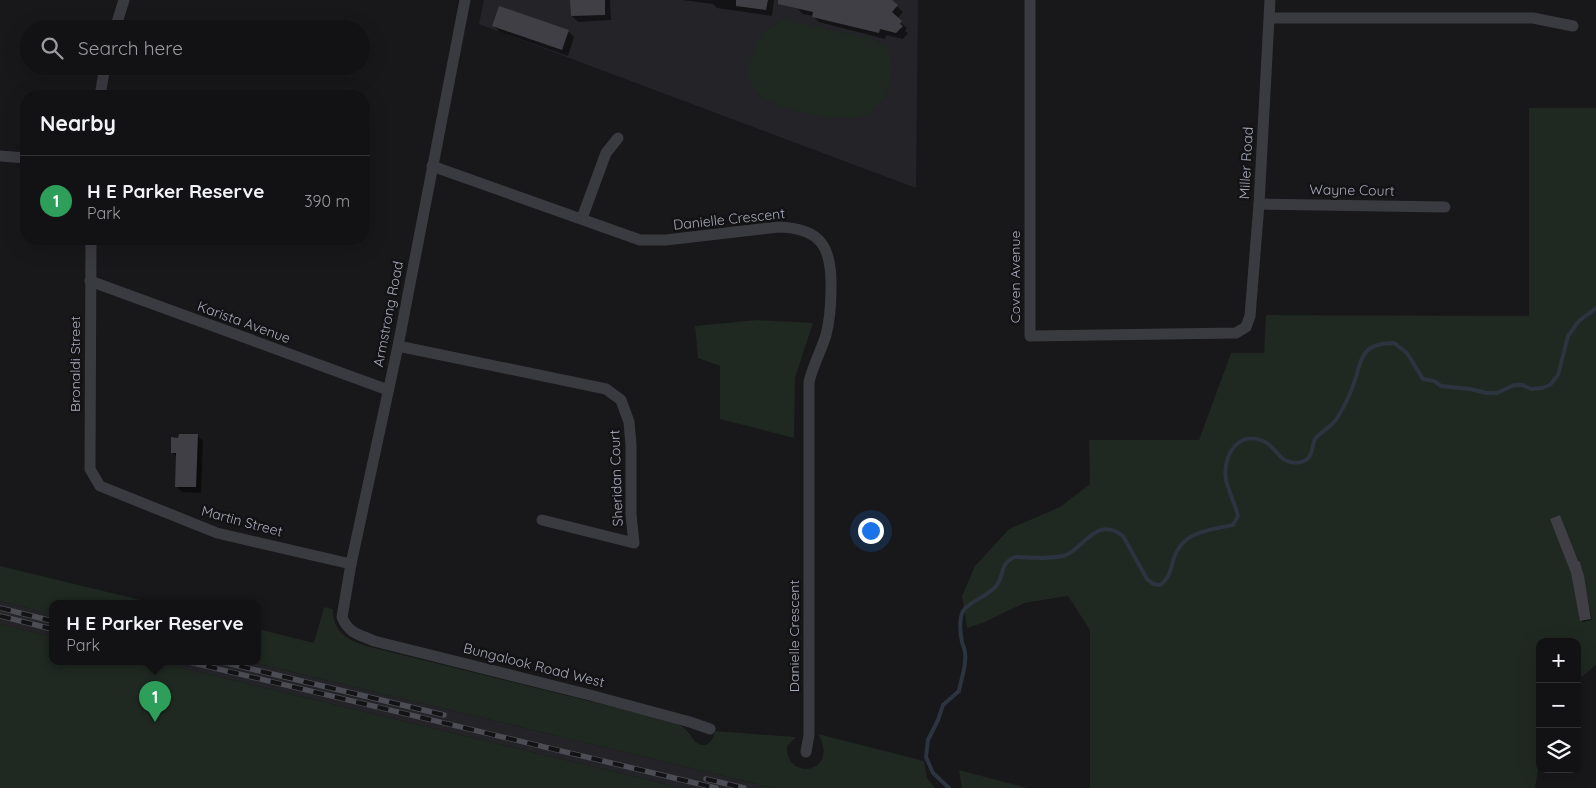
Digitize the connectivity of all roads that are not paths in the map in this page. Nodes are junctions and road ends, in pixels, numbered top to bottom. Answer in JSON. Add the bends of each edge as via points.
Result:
{"nodes":[{"id":1,"x":124,"y":0,"type":"edge"},
{"id":2,"x":465,"y":0,"type":"edge"},
{"id":3,"x":1030,"y":0,"type":"edge"},
{"id":4,"x":1270,"y":0,"type":"edge"},
{"id":5,"x":1270,"y":18,"type":"junction"},
{"id":6,"x":118,"y":20,"type":"edge"},
{"id":7,"x":1573,"y":26,"type":"dead end"},
{"id":8,"x":104,"y":75,"type":"edge"},
{"id":9,"x":101,"y":90,"type":"edge"},
{"id":10,"x":618,"y":138,"type":"dead end"},
{"id":11,"x":0,"y":156,"type":"edge"},
{"id":12,"x":20,"y":158,"type":"edge"},
{"id":13,"x":432,"y":166,"type":"junction"},
{"id":14,"x":1259,"y":204,"type":"junction"},
{"id":15,"x":1445,"y":207,"type":"dead end"},
{"id":16,"x":582,"y":218,"type":"junction"},
{"id":17,"x":90,"y":245,"type":"edge"},
{"id":18,"x":90,"y":281,"type":"junction"},
{"id":19,"x":1246,"y":326,"type":"joint"},
{"id":20,"x":398,"y":346,"type":"junction"},
{"id":21,"x":388,"y":390,"type":"junction"},
{"id":22,"x":100,"y":486,"type":"joint"},
{"id":23,"x":542,"y":520,"type":"dead end"},
{"id":24,"x":351,"y":564,"type":"junction"},
{"id":25,"x":350,"y":631,"type":"joint"},
{"id":26,"x":710,"y":729,"type":"dead end"},
{"id":27,"x":806,"y":752,"type":"dead end"}],
"edges":[{"from":1,"to":6,"type":"street"},
{"from":2,"to":13,"type":"street","name":"Armstrong Road"},
{"from":3,"to":19,"type":"street","name":"Coven Avenue","via":[[1030,336],[1236,333]]},
{"from":4,"to":5,"type":"street","name":"Miller Road"},
{"from":5,"to":7,"type":"street","via":[[1533,18]]},
{"from":5,"to":14,"type":"street","name":"Miller Road"},
{"from":8,"to":9,"type":"street"},
{"from":10,"to":16,"type":"street","via":[[606,153]]},
{"from":11,"to":12,"type":"street"},
{"from":13,"to":16,"type":"street","name":"Danielle Crescent"},
{"from":13,"to":20,"type":"street","name":"Armstrong Road"},
{"from":14,"to":15,"type":"street","name":"Wayne Court"},
{"from":14,"to":19,"type":"street","name":"Miller Road","via":[[1250,316]]},
{"from":16,"to":27,"type":"street","name":"Danielle Crescent","via":[[640,240],[793,227],[809,232],[828,252],[831,313],[810,382],[809,734]]},
{"from":17,"to":18,"type":"street","name":"Bronaldi Street"},
{"from":18,"to":21,"type":"street","name":"Karista Avenue"},
{"from":18,"to":22,"type":"street","name":"Bronaldi Street","via":[[90,468]]},
{"from":20,"to":21,"type":"street","name":"Armstrong Road"},
{"from":20,"to":23,"type":"street","name":"Sheridan Court","via":[[606,389],[621,400],[629,422],[634,543]]},
{"from":21,"to":24,"type":"street","name":"Armstrong Road"},
{"from":22,"to":24,"type":"street","name":"Martin Street","via":[[217,533]]},
{"from":24,"to":25,"type":"street","name":"Armstrong Road","via":[[342,617]]},
{"from":25,"to":26,"type":"street","name":"Bungalook Road West","via":[[374,641],[599,697]]}]}
